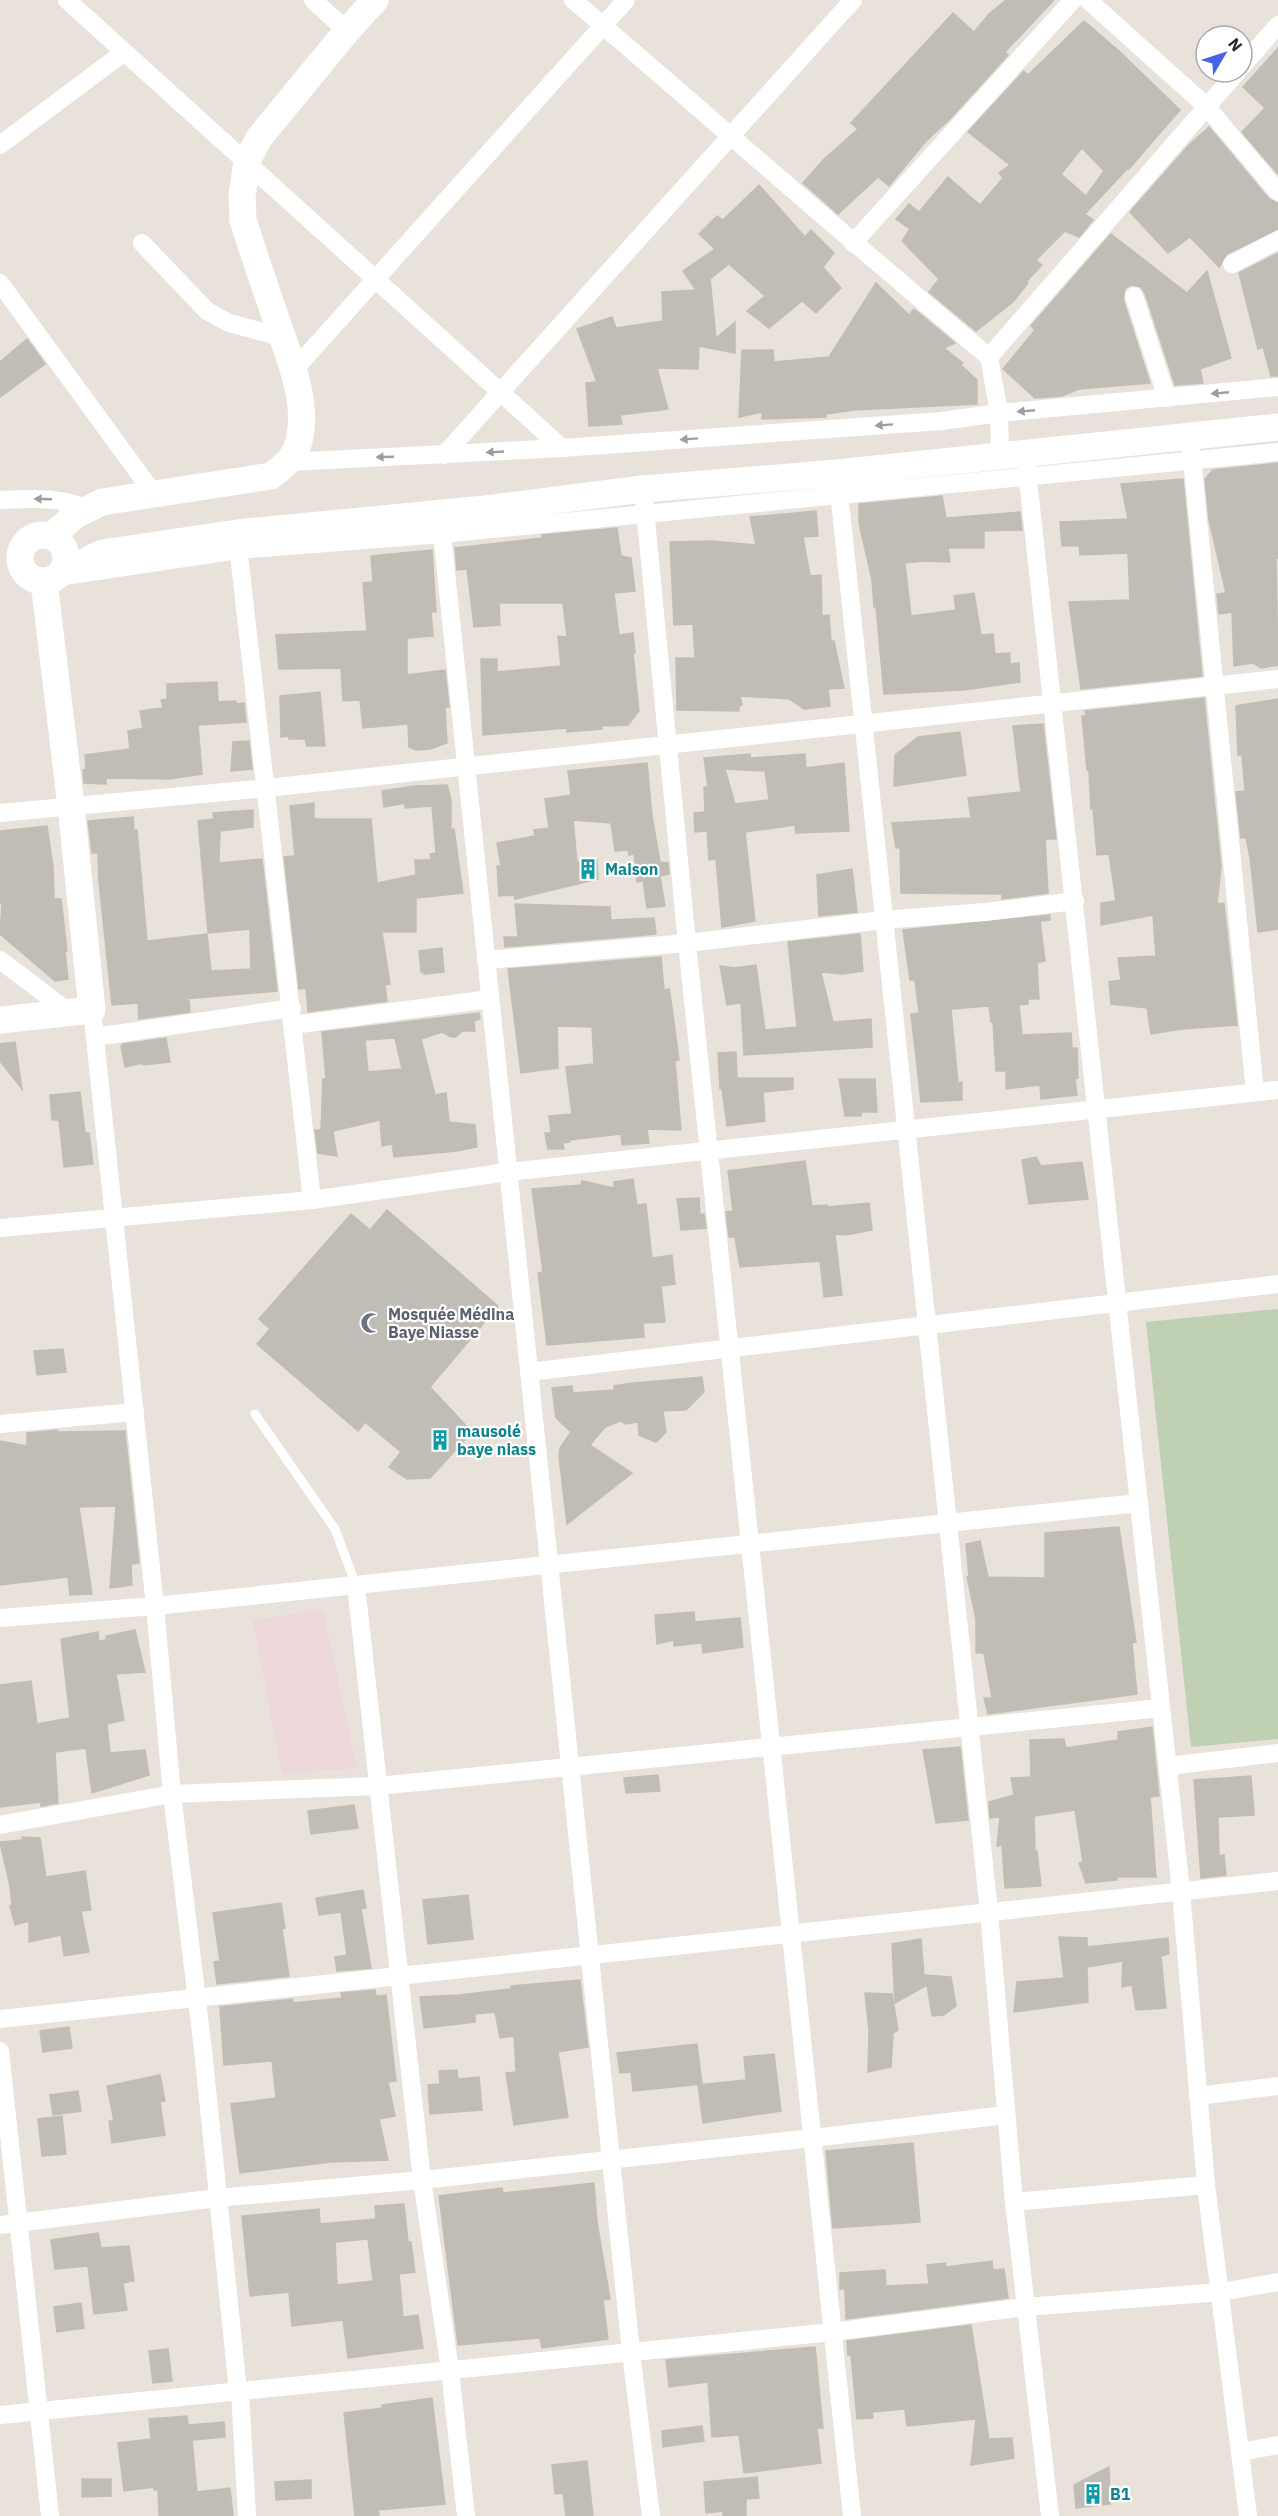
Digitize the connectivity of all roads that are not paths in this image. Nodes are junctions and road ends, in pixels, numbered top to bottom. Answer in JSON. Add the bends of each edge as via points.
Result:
{"nodes":[{"id":1,"x":67,"y":0,"type":"edge"},
{"id":2,"x":313,"y":0,"type":"edge"},
{"id":3,"x":375,"y":0,"type":"edge"},
{"id":4,"x":573,"y":0,"type":"edge"},
{"id":5,"x":626,"y":0,"type":"edge"},
{"id":6,"x":853,"y":0,"type":"edge"},
{"id":7,"x":1073,"y":0,"type":"edge"},
{"id":8,"x":1088,"y":0,"type":"edge"},
{"id":9,"x":1278,"y":25,"type":"edge"},
{"id":10,"x":603,"y":26,"type":"junction"},
{"id":11,"x":346,"y":31,"type":"junction"},
{"id":12,"x":1254,"y":52,"type":"edge"},
{"id":13,"x":123,"y":53,"type":"junction"},
{"id":14,"x":1226,"y":84,"type":"edge"},
{"id":15,"x":1206,"y":106,"type":"junction"},
{"id":16,"x":732,"y":135,"type":"junction"},
{"id":17,"x":0,"y":145,"type":"edge"},
{"id":18,"x":247,"y":161,"type":"junction"},
{"id":19,"x":1278,"y":192,"type":"edge"},
{"id":20,"x":1278,"y":240,"type":"edge"},
{"id":21,"x":142,"y":243,"type":"dead end"},
{"id":22,"x":853,"y":243,"type":"junction"},
{"id":23,"x":1232,"y":264,"type":"dead end"},
{"id":24,"x":374,"y":279,"type":"junction"},
{"id":25,"x":0,"y":283,"type":"edge"},
{"id":26,"x":1134,"y":296,"type":"dead end"},
{"id":27,"x":282,"y":337,"type":"junction"},
{"id":28,"x":989,"y":357,"type":"junction"},
{"id":29,"x":293,"y":370,"type":"junction"},
{"id":30,"x":1278,"y":387,"type":"edge"},
{"id":31,"x":500,"y":392,"type":"junction"},
{"id":32,"x":1167,"y":398,"type":"junction"},
{"id":33,"x":999,"y":413,"type":"junction"},
{"id":34,"x":1278,"y":427,"type":"edge"},
{"id":35,"x":562,"y":448,"type":"junction"},
{"id":36,"x":1191,"y":448,"type":"junction"},
{"id":37,"x":1278,"y":452,"type":"edge"},
{"id":38,"x":444,"y":455,"type":"junction"},
{"id":39,"x":1018,"y":461,"type":"junction"},
{"id":40,"x":290,"y":462,"type":"junction"},
{"id":41,"x":837,"y":484,"type":"junction"},
{"id":42,"x":154,"y":494,"type":"junction"},
{"id":43,"x":0,"y":500,"type":"edge"},
{"id":44,"x":644,"y":502,"type":"junction"},
{"id":45,"x":85,"y":508,"type":"junction"},
{"id":46,"x":441,"y":524,"type":"junction"},
{"id":47,"x":57,"y":541,"type":"junction"},
{"id":48,"x":237,"y":541,"type":"junction"},
{"id":49,"x":102,"y":553,"type":"junction"},
{"id":50,"x":10,"y":561,"type":"edge"},
{"id":51,"x":54,"y":577,"type":"junction"},
{"id":52,"x":1278,"y":679,"type":"edge"},
{"id":53,"x":1215,"y":686,"type":"junction"},
{"id":54,"x":1054,"y":704,"type":"junction"},
{"id":55,"x":862,"y":725,"type":"junction"},
{"id":56,"x":669,"y":746,"type":"junction"},
{"id":57,"x":466,"y":767,"type":"junction"},
{"id":58,"x":267,"y":788,"type":"junction"},
{"id":59,"x":71,"y":806,"type":"junction"},
{"id":60,"x":0,"y":813,"type":"edge"},
{"id":61,"x":1075,"y":900,"type":"junction"},
{"id":62,"x":883,"y":920,"type":"junction"},
{"id":63,"x":687,"y":943,"type":"junction"},
{"id":64,"x":0,"y":960,"type":"edge"},
{"id":65,"x":486,"y":960,"type":"junction"},
{"id":66,"x":490,"y":999,"type":"junction"},
{"id":67,"x":81,"y":1011,"type":"junction"},
{"id":68,"x":293,"y":1016,"type":"junction"},
{"id":69,"x":0,"y":1020,"type":"edge"},
{"id":70,"x":95,"y":1037,"type":"junction"},
{"id":71,"x":1278,"y":1090,"type":"edge"},
{"id":72,"x":1256,"y":1092,"type":"junction"},
{"id":73,"x":1097,"y":1110,"type":"junction"},
{"id":74,"x":905,"y":1131,"type":"junction"},
{"id":75,"x":711,"y":1151,"type":"junction"},
{"id":76,"x":508,"y":1173,"type":"junction"},
{"id":77,"x":312,"y":1200,"type":"junction"},
{"id":78,"x":116,"y":1218,"type":"junction"},
{"id":79,"x":0,"y":1228,"type":"edge"},
{"id":80,"x":1278,"y":1284,"type":"edge"},
{"id":81,"x":1118,"y":1301,"type":"junction"},
{"id":82,"x":926,"y":1324,"type":"junction"},
{"id":83,"x":731,"y":1347,"type":"junction"},
{"id":84,"x":529,"y":1372,"type":"junction"},
{"id":85,"x":135,"y":1412,"type":"junction"},
{"id":86,"x":255,"y":1414,"type":"dead end"},
{"id":87,"x":0,"y":1424,"type":"edge"},
{"id":88,"x":1139,"y":1503,"type":"junction"},
{"id":89,"x":947,"y":1523,"type":"junction"},
{"id":90,"x":752,"y":1544,"type":"junction"},
{"id":91,"x":549,"y":1565,"type":"junction"},
{"id":92,"x":356,"y":1585,"type":"junction"},
{"id":93,"x":155,"y":1606,"type":"junction"},
{"id":94,"x":0,"y":1618,"type":"edge"},
{"id":95,"x":1161,"y":1708,"type":"junction"},
{"id":96,"x":969,"y":1728,"type":"junction"},
{"id":97,"x":772,"y":1747,"type":"junction"},
{"id":98,"x":1278,"y":1753,"type":"edge"},
{"id":99,"x":1168,"y":1766,"type":"junction"},
{"id":100,"x":570,"y":1767,"type":"junction"},
{"id":101,"x":378,"y":1786,"type":"junction"},
{"id":102,"x":172,"y":1794,"type":"junction"},
{"id":103,"x":0,"y":1825,"type":"edge"},
{"id":104,"x":1278,"y":1881,"type":"edge"},
{"id":105,"x":1181,"y":1891,"type":"junction"},
{"id":106,"x":988,"y":1912,"type":"junction"},
{"id":107,"x":792,"y":1933,"type":"junction"},
{"id":108,"x":590,"y":1955,"type":"junction"},
{"id":109,"x":399,"y":1975,"type":"junction"},
{"id":110,"x":196,"y":1998,"type":"junction"},
{"id":111,"x":0,"y":2019,"type":"edge"},
{"id":112,"x":0,"y":2051,"type":"edge"},
{"id":113,"x":1278,"y":2086,"type":"edge"},
{"id":114,"x":1198,"y":2096,"type":"junction"},
{"id":115,"x":1006,"y":2115,"type":"junction"},
{"id":116,"x":813,"y":2139,"type":"junction"},
{"id":117,"x":611,"y":2160,"type":"junction"},
{"id":118,"x":422,"y":2180,"type":"junction"},
{"id":119,"x":1206,"y":2185,"type":"junction"},
{"id":120,"x":217,"y":2198,"type":"junction"},
{"id":121,"x":1014,"y":2202,"type":"junction"},
{"id":122,"x":9,"y":2224,"type":"edge"},
{"id":123,"x":1278,"y":2282,"type":"edge"},
{"id":124,"x":1221,"y":2292,"type":"junction"},
{"id":125,"x":1025,"y":2307,"type":"junction"},
{"id":126,"x":833,"y":2332,"type":"junction"},
{"id":127,"x":631,"y":2352,"type":"junction"},
{"id":128,"x":450,"y":2370,"type":"junction"},
{"id":129,"x":239,"y":2391,"type":"junction"},
{"id":130,"x":38,"y":2411,"type":"junction"},
{"id":131,"x":0,"y":2415,"type":"edge"},
{"id":132,"x":1278,"y":2445,"type":"edge"},
{"id":133,"x":1241,"y":2452,"type":"junction"},
{"id":134,"x":50,"y":2516,"type":"edge"},
{"id":135,"x":247,"y":2516,"type":"edge"},
{"id":136,"x":466,"y":2516,"type":"edge"},
{"id":137,"x":651,"y":2516,"type":"edge"},
{"id":138,"x":852,"y":2516,"type":"edge"},
{"id":139,"x":1050,"y":2516,"type":"edge"},
{"id":140,"x":1248,"y":2516,"type":"edge"}],
"edges":[{"from":1,"to":13,"type":"street"},
{"from":2,"to":11,"type":"street"},
{"from":3,"to":11,"type":"street"},
{"from":4,"to":10,"type":"street"},
{"from":5,"to":10,"type":"street"},
{"from":6,"to":16,"type":"street"},
{"from":7,"to":22,"type":"street"},
{"from":8,"to":15,"type":"street"},
{"from":9,"to":12,"type":"street"},
{"from":10,"to":16,"type":"street"},
{"from":10,"to":24,"type":"street"},
{"from":11,"to":18,"type":"street","via":[[275,116]]},
{"from":13,"to":17,"type":"street"},
{"from":13,"to":18,"type":"street"},
{"from":14,"to":15,"type":"street"},
{"from":15,"to":19,"type":"street"},
{"from":15,"to":28,"type":"street"},
{"from":16,"to":22,"type":"street"},
{"from":16,"to":31,"type":"street"},
{"from":18,"to":24,"type":"street"},
{"from":18,"to":27,"type":"street","via":[[243,220]]},
{"from":20,"to":23,"type":"street"},
{"from":21,"to":27,"type":"street","via":[[207,311],[229,323]]},
{"from":22,"to":28,"type":"street"},
{"from":24,"to":29,"type":"street"},
{"from":24,"to":31,"type":"street"},
{"from":25,"to":42,"type":"street"},
{"from":26,"to":32,"type":"street"},
{"from":27,"to":29,"type":"street"},
{"from":28,"to":33,"type":"street"},
{"from":29,"to":40,"type":"street","via":[[302,425]]},
{"from":30,"to":32,"type":"street","one_way":true},
{"from":31,"to":35,"type":"street"},
{"from":31,"to":38,"type":"street"},
{"from":32,"to":33,"type":"street","one_way":true},
{"from":33,"to":35,"type":"street","one_way":true,"via":[[942,421]]},
{"from":33,"to":39,"type":"street"},
{"from":34,"to":36,"type":"street"},
{"from":35,"to":38,"type":"street","one_way":true},
{"from":36,"to":37,"type":"street"},
{"from":36,"to":39,"type":"street"},
{"from":36,"to":53,"type":"street"},
{"from":38,"to":40,"type":"street","one_way":true},
{"from":39,"to":41,"type":"street"},
{"from":39,"to":41,"type":"street"},
{"from":39,"to":54,"type":"street"},
{"from":40,"to":42,"type":"street","via":[[271,476]]},
{"from":41,"to":44,"type":"street"},
{"from":41,"to":55,"type":"street"},
{"from":42,"to":45,"type":"street"},
{"from":45,"to":43,"type":"street","one_way":true,"via":[[67,501]]},
{"from":44,"to":46,"type":"street"},
{"from":44,"to":56,"type":"street"},
{"from":45,"to":47,"type":"street"},
{"from":46,"to":48,"type":"street"},
{"from":46,"to":57,"type":"street"},
{"from":47,"to":49,"type":"street"},
{"from":47,"to":50,"type":"street","via":[[45,534],[32,537]]},
{"from":47,"to":51,"type":"street","via":[[66,559]]},
{"from":48,"to":49,"type":"street"},
{"from":48,"to":51,"type":"street"},
{"from":48,"to":58,"type":"street"},
{"from":49,"to":51,"type":"street"},
{"from":50,"to":51,"type":"street","via":[[30,578]]},
{"from":51,"to":59,"type":"street"},
{"from":52,"to":53,"type":"street"},
{"from":53,"to":54,"type":"street"},
{"from":53,"to":72,"type":"street"},
{"from":54,"to":55,"type":"street"},
{"from":54,"to":61,"type":"street"},
{"from":55,"to":56,"type":"street"},
{"from":55,"to":62,"type":"street"},
{"from":56,"to":57,"type":"street"},
{"from":56,"to":63,"type":"street"},
{"from":57,"to":58,"type":"street"},
{"from":57,"to":65,"type":"street"},
{"from":58,"to":59,"type":"street"},
{"from":58,"to":68,"type":"street"},
{"from":59,"to":60,"type":"street"},
{"from":59,"to":67,"type":"street"},
{"from":61,"to":62,"type":"street"},
{"from":61,"to":73,"type":"street"},
{"from":62,"to":63,"type":"street"},
{"from":62,"to":74,"type":"street"},
{"from":63,"to":65,"type":"street"},
{"from":63,"to":75,"type":"street"},
{"from":64,"to":67,"type":"street"},
{"from":65,"to":66,"type":"street"},
{"from":66,"to":68,"type":"street"},
{"from":66,"to":76,"type":"street"},
{"from":67,"to":69,"type":"street"},
{"from":67,"to":70,"type":"street"},
{"from":68,"to":70,"type":"street"},
{"from":68,"to":77,"type":"street"},
{"from":70,"to":78,"type":"street"},
{"from":71,"to":72,"type":"street"},
{"from":72,"to":73,"type":"street"},
{"from":73,"to":74,"type":"street"},
{"from":73,"to":81,"type":"street"},
{"from":74,"to":75,"type":"street"},
{"from":74,"to":82,"type":"street"},
{"from":75,"to":76,"type":"street"},
{"from":75,"to":83,"type":"street"},
{"from":76,"to":77,"type":"street"},
{"from":76,"to":84,"type":"street"},
{"from":77,"to":78,"type":"street"},
{"from":78,"to":79,"type":"street"},
{"from":78,"to":85,"type":"street"},
{"from":80,"to":81,"type":"street"},
{"from":81,"to":82,"type":"street"},
{"from":81,"to":88,"type":"street"},
{"from":82,"to":83,"type":"street"},
{"from":82,"to":89,"type":"street"},
{"from":83,"to":84,"type":"street"},
{"from":83,"to":90,"type":"street"},
{"from":84,"to":91,"type":"street"},
{"from":85,"to":87,"type":"street"},
{"from":85,"to":93,"type":"street"},
{"from":86,"to":92,"type":"lane","via":[[335,1529]]},
{"from":88,"to":89,"type":"street"},
{"from":88,"to":95,"type":"street"},
{"from":89,"to":90,"type":"street"},
{"from":89,"to":96,"type":"street"},
{"from":90,"to":91,"type":"street"},
{"from":90,"to":97,"type":"street"},
{"from":91,"to":92,"type":"street"},
{"from":91,"to":100,"type":"street"},
{"from":92,"to":93,"type":"street"},
{"from":92,"to":101,"type":"street"},
{"from":93,"to":94,"type":"street"},
{"from":93,"to":102,"type":"street"},
{"from":95,"to":96,"type":"street"},
{"from":95,"to":99,"type":"street"},
{"from":96,"to":97,"type":"street"},
{"from":96,"to":106,"type":"street"},
{"from":97,"to":100,"type":"street"},
{"from":97,"to":107,"type":"street"},
{"from":98,"to":99,"type":"street"},
{"from":99,"to":105,"type":"street"},
{"from":100,"to":101,"type":"street"},
{"from":100,"to":108,"type":"street"},
{"from":101,"to":102,"type":"street"},
{"from":101,"to":109,"type":"street"},
{"from":102,"to":103,"type":"street"},
{"from":102,"to":110,"type":"street"},
{"from":104,"to":105,"type":"street"},
{"from":105,"to":106,"type":"street"},
{"from":105,"to":114,"type":"street"},
{"from":106,"to":107,"type":"street"},
{"from":106,"to":115,"type":"street"},
{"from":107,"to":108,"type":"street"},
{"from":107,"to":116,"type":"street"},
{"from":108,"to":109,"type":"street"},
{"from":108,"to":117,"type":"street"},
{"from":109,"to":110,"type":"street"},
{"from":109,"to":118,"type":"street"},
{"from":110,"to":111,"type":"street"},
{"from":110,"to":120,"type":"street"},
{"from":112,"to":122,"type":"street"},
{"from":113,"to":114,"type":"street"},
{"from":114,"to":119,"type":"street"},
{"from":115,"to":116,"type":"street"},
{"from":115,"to":121,"type":"street"},
{"from":116,"to":117,"type":"street"},
{"from":116,"to":126,"type":"street"},
{"from":117,"to":118,"type":"street"},
{"from":117,"to":127,"type":"street"},
{"from":118,"to":120,"type":"street"},
{"from":118,"to":128,"type":"street"},
{"from":119,"to":121,"type":"street"},
{"from":119,"to":124,"type":"street"},
{"from":120,"to":122,"type":"street"},
{"from":120,"to":129,"type":"street"},
{"from":121,"to":125,"type":"street"},
{"from":122,"to":130,"type":"street"},
{"from":123,"to":124,"type":"street"},
{"from":124,"to":125,"type":"street"},
{"from":124,"to":133,"type":"street"},
{"from":125,"to":126,"type":"street"},
{"from":125,"to":139,"type":"street"},
{"from":126,"to":127,"type":"street"},
{"from":126,"to":138,"type":"street"},
{"from":127,"to":128,"type":"street"},
{"from":127,"to":137,"type":"street"},
{"from":128,"to":129,"type":"street"},
{"from":128,"to":136,"type":"street"},
{"from":129,"to":130,"type":"street"},
{"from":129,"to":135,"type":"street"},
{"from":130,"to":131,"type":"street"},
{"from":130,"to":134,"type":"street"},
{"from":132,"to":133,"type":"street"},
{"from":133,"to":140,"type":"street"}]}
